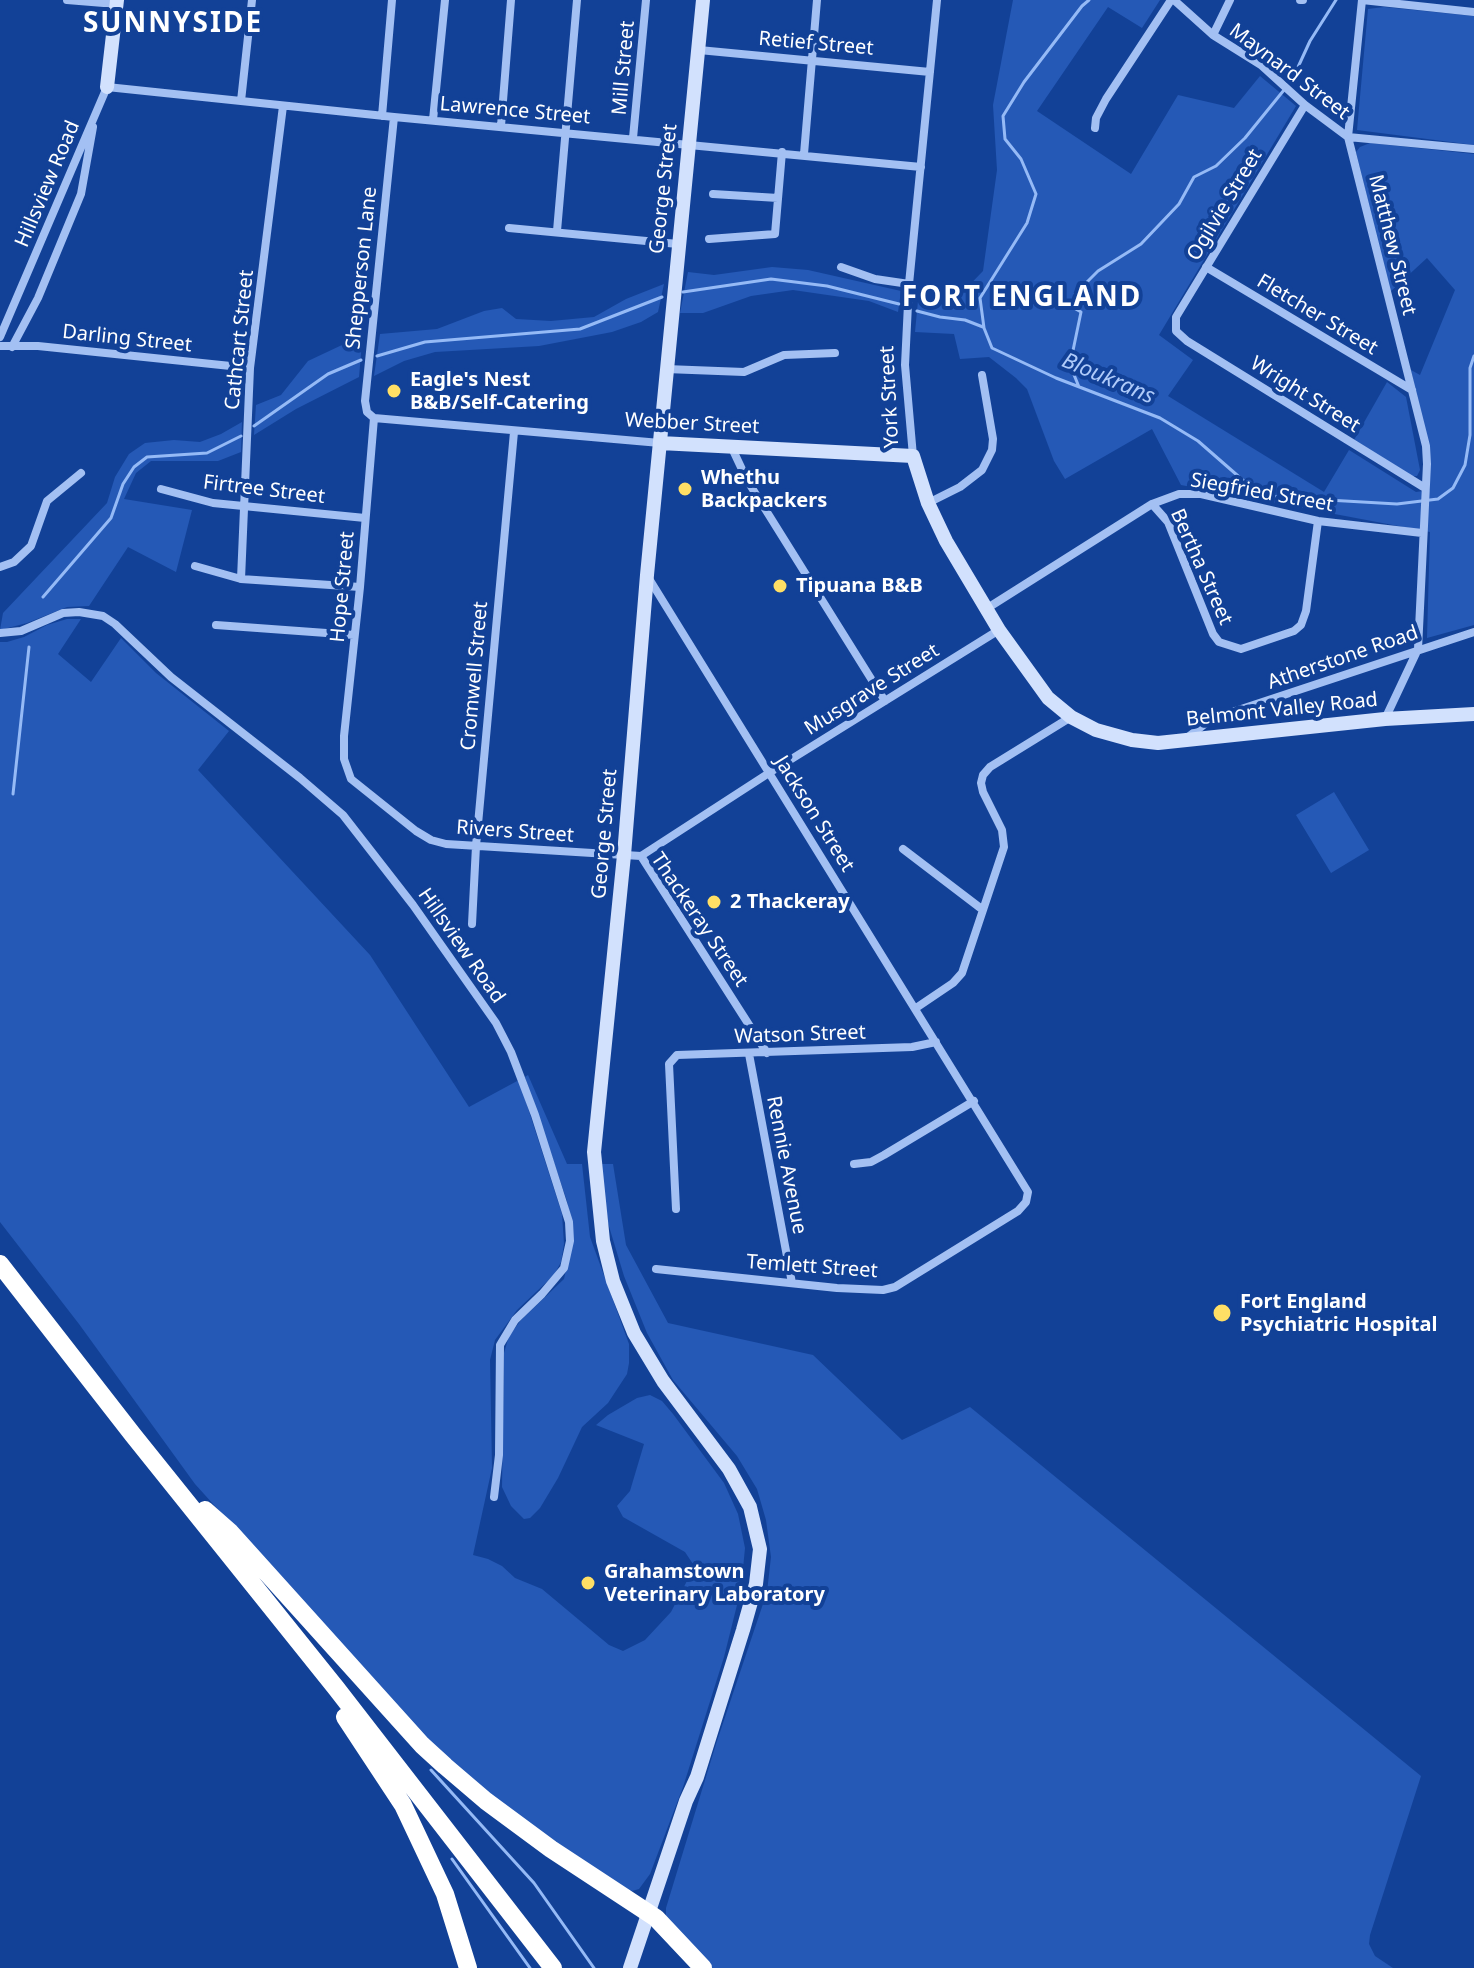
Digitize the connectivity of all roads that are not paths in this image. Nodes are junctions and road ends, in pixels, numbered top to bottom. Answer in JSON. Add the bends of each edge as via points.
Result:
{"nodes":[{"id":1,"x":67,"y":0,"type":"edge"},
{"id":2,"x":252,"y":0,"type":"edge"},
{"id":3,"x":392,"y":0,"type":"edge"},
{"id":4,"x":445,"y":0,"type":"edge"},
{"id":5,"x":511,"y":0,"type":"edge"},
{"id":6,"x":577,"y":0,"type":"edge"},
{"id":7,"x":646,"y":0,"type":"edge"},
{"id":8,"x":703,"y":0,"type":"edge"},
{"id":9,"x":817,"y":0,"type":"edge"},
{"id":10,"x":937,"y":0,"type":"edge"},
{"id":11,"x":1172,"y":0,"type":"edge"},
{"id":12,"x":1230,"y":0,"type":"edge"},
{"id":13,"x":1362,"y":0,"type":"edge"},
{"id":14,"x":117,"y":2,"type":"edge"},
{"id":15,"x":1474,"y":12,"type":"edge"},
{"id":16,"x":1213,"y":35,"type":"junction"},
{"id":17,"x":699,"y":50,"type":"junction"},
{"id":18,"x":814,"y":59,"type":"junction"},
{"id":19,"x":930,"y":72,"type":"junction"},
{"id":20,"x":107,"y":87,"type":"junction"},
{"id":21,"x":241,"y":101,"type":"junction"},
{"id":22,"x":1305,"y":105,"type":"junction"},
{"id":23,"x":283,"y":106,"type":"junction"},
{"id":24,"x":95,"y":115,"type":"junction"},
{"id":25,"x":382,"y":116,"type":"junction"},
{"id":26,"x":394,"y":117,"type":"junction"},
{"id":27,"x":433,"y":120,"type":"junction"},
{"id":28,"x":501,"y":126,"type":"junction"},
{"id":29,"x":1095,"y":128,"type":"dead end"},
{"id":30,"x":566,"y":132,"type":"junction"},
{"id":31,"x":1348,"y":137,"type":"junction"},
{"id":32,"x":633,"y":138,"type":"junction"},
{"id":33,"x":689,"y":144,"type":"junction"},
{"id":34,"x":1474,"y":149,"type":"edge"},
{"id":35,"x":782,"y":152,"type":"junction"},
{"id":36,"x":804,"y":154,"type":"junction"},
{"id":37,"x":921,"y":167,"type":"junction"},
{"id":38,"x":713,"y":194,"type":"dead end"},
{"id":39,"x":778,"y":198,"type":"junction"},
{"id":40,"x":509,"y":228,"type":"dead end"},
{"id":41,"x":557,"y":231,"type":"junction"},
{"id":42,"x":709,"y":239,"type":"dead end"},
{"id":43,"x":678,"y":244,"type":"junction"},
{"id":44,"x":841,"y":267,"type":"dead end"},
{"id":45,"x":1206,"y":267,"type":"junction"},
{"id":46,"x":909,"y":284,"type":"junction"},
{"id":47,"x":1175,"y":324,"type":"joint"},
{"id":48,"x":0,"y":337,"type":"edge"},
{"id":49,"x":0,"y":346,"type":"edge"},
{"id":50,"x":12,"y":347,"type":"junction"},
{"id":51,"x":835,"y":353,"type":"dead end"},
{"id":52,"x":250,"y":368,"type":"junction"},
{"id":53,"x":666,"y":369,"type":"junction"},
{"id":54,"x":982,"y":375,"type":"dead end"},
{"id":55,"x":1412,"y":390,"type":"junction"},
{"id":56,"x":374,"y":418,"type":"junction"},
{"id":57,"x":514,"y":432,"type":"junction"},
{"id":58,"x":660,"y":443,"type":"junction"},
{"id":59,"x":731,"y":446,"type":"junction"},
{"id":60,"x":913,"y":456,"type":"junction"},
{"id":61,"x":81,"y":473,"type":"dead end"},
{"id":62,"x":161,"y":489,"type":"dead end"},
{"id":63,"x":1424,"y":495,"type":"junction"},
{"id":64,"x":928,"y":503,"type":"junction"},
{"id":65,"x":1152,"y":504,"type":"junction"},
{"id":66,"x":244,"y":507,"type":"junction"},
{"id":67,"x":365,"y":518,"type":"junction"},
{"id":68,"x":1318,"y":521,"type":"junction"},
{"id":69,"x":1422,"y":533,"type":"junction"},
{"id":70,"x":195,"y":566,"type":"dead end"},
{"id":71,"x":0,"y":567,"type":"edge"},
{"id":72,"x":647,"y":575,"type":"junction"},
{"id":73,"x":241,"y":579,"type":"junction"},
{"id":74,"x":360,"y":587,"type":"junction"},
{"id":75,"x":985,"y":610,"type":"junction"},
{"id":76,"x":216,"y":625,"type":"dead end"},
{"id":77,"x":999,"y":630,"type":"junction"},
{"id":78,"x":1474,"y":632,"type":"edge"},
{"id":79,"x":0,"y":633,"type":"edge"},
{"id":80,"x":354,"y":635,"type":"junction"},
{"id":81,"x":1418,"y":649,"type":"junction"},
{"id":82,"x":885,"y":701,"type":"junction"},
{"id":83,"x":1474,"y":714,"type":"edge"},
{"id":84,"x":1071,"y":717,"type":"junction"},
{"id":85,"x":1385,"y":719,"type":"junction"},
{"id":86,"x":1096,"y":730,"type":"joint"},
{"id":87,"x":1184,"y":741,"type":"junction"},
{"id":88,"x":344,"y":759,"type":"joint"},
{"id":89,"x":769,"y":773,"type":"junction"},
{"id":90,"x":476,"y":846,"type":"junction"},
{"id":91,"x":903,"y":849,"type":"dead end"},
{"id":92,"x":624,"y":855,"type":"junction"},
{"id":93,"x":641,"y":856,"type":"junction"},
{"id":94,"x":983,"y":910,"type":"junction"},
{"id":95,"x":472,"y":924,"type":"dead end"},
{"id":96,"x":916,"y":1008,"type":"junction"},
{"id":97,"x":936,"y":1042,"type":"junction"},
{"id":98,"x":767,"y":1053,"type":"junction"},
{"id":99,"x":749,"y":1054,"type":"junction"},
{"id":100,"x":974,"y":1101,"type":"junction"},
{"id":101,"x":854,"y":1164,"type":"dead end"},
{"id":102,"x":1028,"y":1192,"type":"joint"},
{"id":103,"x":676,"y":1209,"type":"dead end"},
{"id":104,"x":0,"y":1264,"type":"edge"},
{"id":105,"x":656,"y":1269,"type":"dead end"},
{"id":106,"x":792,"y":1283,"type":"junction"},
{"id":107,"x":173,"y":1482,"type":"junction"},
{"id":108,"x":494,"y":1497,"type":"dead end"},
{"id":109,"x":249,"y":1579,"type":"junction"},
{"id":110,"x":652,"y":1916,"type":"junction"},
{"id":111,"x":639,"y":1958,"type":"edge"},
{"id":112,"x":468,"y":1968,"type":"edge"},
{"id":113,"x":553,"y":1968,"type":"edge"},
{"id":114,"x":630,"y":1968,"type":"edge"},
{"id":115,"x":703,"y":1968,"type":"edge"}],
"edges":[{"from":1,"to":14,"type":"street"},
{"from":2,"to":21,"type":"street"},
{"from":3,"to":25,"type":"street"},
{"from":4,"to":27,"type":"street"},
{"from":5,"to":28,"type":"street"},
{"from":6,"to":30,"type":"street"},
{"from":7,"to":32,"type":"street","name":"Mill Street"},
{"from":8,"to":17,"type":"main road","name":"George Street"},
{"from":9,"to":18,"type":"street"},
{"from":10,"to":19,"type":"street","name":"York Street"},
{"from":11,"to":16,"type":"street","name":"Maynard Street"},
{"from":11,"to":29,"type":"street","via":[[1106,99]]},
{"from":12,"to":16,"type":"street"},
{"from":13,"to":15,"type":"street"},
{"from":13,"to":31,"type":"street","name":"Matthew Street"},
{"from":14,"to":20,"type":"main road"},
{"from":16,"to":22,"type":"street","name":"Maynard Street","via":[[1261,65]]},
{"from":17,"to":18,"type":"street","name":"Retief Street"},
{"from":17,"to":33,"type":"main road","name":"George Street"},
{"from":18,"to":19,"type":"street","name":"Retief Street"},
{"from":18,"to":36,"type":"street"},
{"from":19,"to":37,"type":"street","name":"York Street"},
{"from":20,"to":21,"type":"street","name":"Lawrence Street"},
{"from":20,"to":24,"type":"street","name":"Hillsview Road"},
{"from":21,"to":23,"type":"street","name":"Lawrence Street"},
{"from":22,"to":31,"type":"street","name":"Maynard Street"},
{"from":22,"to":45,"type":"street","name":"Ogilvie Street"},
{"from":23,"to":25,"type":"street","name":"Lawrence Street"},
{"from":23,"to":52,"type":"street","name":"Cathcart Street"},
{"from":24,"to":48,"type":"street","name":"Hillsview Road"},
{"from":24,"to":50,"type":"street","via":[[81,194]]},
{"from":25,"to":26,"type":"street","name":"Lawrence Street"},
{"from":26,"to":27,"type":"street","name":"Lawrence Street"},
{"from":26,"to":56,"type":"street","name":"Shepperson Lane","via":[[365,401]]},
{"from":27,"to":28,"type":"street","name":"Lawrence Street"},
{"from":28,"to":30,"type":"street","name":"Lawrence Street"},
{"from":30,"to":32,"type":"street","name":"Lawrence Street"},
{"from":30,"to":41,"type":"street"},
{"from":31,"to":34,"type":"street"},
{"from":31,"to":55,"type":"street","name":"Matthew Street"},
{"from":32,"to":33,"type":"street","name":"Lawrence Street"},
{"from":33,"to":35,"type":"street","name":"Lawrence Street"},
{"from":33,"to":43,"type":"main road","name":"George Street"},
{"from":35,"to":36,"type":"street","name":"Lawrence Street"},
{"from":35,"to":39,"type":"street"},
{"from":36,"to":37,"type":"street","name":"Lawrence Street"},
{"from":37,"to":46,"type":"street","name":"York Street"},
{"from":38,"to":39,"type":"street"},
{"from":39,"to":42,"type":"street","via":[[773,235]]},
{"from":40,"to":41,"type":"street"},
{"from":41,"to":43,"type":"street"},
{"from":43,"to":53,"type":"main road","name":"George Street"},
{"from":44,"to":46,"type":"street"},
{"from":45,"to":47,"type":"street","name":"Ogilvie Street"},
{"from":45,"to":55,"type":"street","name":"Fletcher Street"},
{"from":46,"to":60,"type":"street","name":"York Street","via":[[905,365]]},
{"from":47,"to":63,"type":"street","name":"Wright Street","via":[[1181,337]]},
{"from":49,"to":50,"type":"street","name":"Darling Street"},
{"from":50,"to":52,"type":"street","name":"Darling Street"},
{"from":51,"to":53,"type":"street","via":[[784,355],[744,372]]},
{"from":52,"to":66,"type":"street","name":"Cathcart Street"},
{"from":53,"to":58,"type":"main road","name":"George Street"},
{"from":54,"to":64,"type":"street","via":[[992,450],[982,470]]},
{"from":55,"to":63,"type":"street","name":"Matthew Street","via":[[1426,446]]},
{"from":56,"to":57,"type":"street","name":"Webber Street"},
{"from":56,"to":67,"type":"street","name":"Hope Street"},
{"from":57,"to":58,"type":"street","name":"Webber Street"},
{"from":57,"to":90,"type":"street","name":"Cromwell Street"},
{"from":58,"to":59,"type":"main road","name":"Webber Street"},
{"from":58,"to":72,"type":"main road","name":"George Street"},
{"from":59,"to":60,"type":"main road","name":"Webber Street"},
{"from":59,"to":82,"type":"street"},
{"from":60,"to":64,"type":"main road","name":"York Street"},
{"from":61,"to":71,"type":"street","via":[[47,501],[31,546]]},
{"from":62,"to":66,"type":"street","name":"Firtree Street"},
{"from":63,"to":69,"type":"street","name":"Matthew Street"},
{"from":64,"to":75,"type":"main road","name":"York Street"},
{"from":65,"to":68,"type":"street","name":"Siegfried Street","via":[[1179,494],[1201,494]]},
{"from":65,"to":68,"type":"street","name":"Bertha Street","via":[[1168,522],[1213,634],[1219,642],[1241,649],[1301,625]]},
{"from":65,"to":75,"type":"street","name":"Siegfried Street"},
{"from":66,"to":67,"type":"street","name":"Firtree Street"},
{"from":66,"to":73,"type":"street","name":"Cathcart Street"},
{"from":67,"to":74,"type":"street","name":"Hope Street"},
{"from":68,"to":69,"type":"street","name":"Siegfried Street"},
{"from":69,"to":81,"type":"street","name":"Matthew Street"},
{"from":70,"to":73,"type":"street"},
{"from":72,"to":89,"type":"street","name":"Jackson Street"},
{"from":72,"to":92,"type":"main road","name":"George Street"},
{"from":73,"to":74,"type":"street"},
{"from":74,"to":80,"type":"street","name":"Hope Street"},
{"from":75,"to":77,"type":"main road","name":"York Street"},
{"from":76,"to":80,"type":"street"},
{"from":77,"to":82,"type":"street","name":"Musgrave Street"},
{"from":77,"to":84,"type":"main road","name":"York Street","via":[[1048,698]]},
{"from":78,"to":81,"type":"street","name":"Atherstone Road"},
{"from":79,"to":108,"type":"street","name":"Hillsview Road","via":[[21,631],[63,613],[103,616],[115,624],[171,677],[357,829],[496,1023],[535,1115],[569,1222],[570,1241],[564,1268],[515,1320],[500,1345]]},
{"from":80,"to":88,"type":"street","name":"Hope Street"},
{"from":81,"to":85,"type":"street","name":"Matthew Street"},
{"from":81,"to":87,"type":"street","name":"Atherstone Road","via":[[1211,719]]},
{"from":82,"to":89,"type":"street","name":"Musgrave Street"},
{"from":83,"to":85,"type":"main road","name":"Belmont Valley Road"},
{"from":84,"to":86,"type":"main road","name":"York Street"},
{"from":84,"to":94,"type":"street","via":[[983,775],[983,792],[1005,840]]},
{"from":85,"to":87,"type":"main road","name":"Belmont Valley Road"},
{"from":86,"to":87,"type":"main road","name":"Belmont Valley Road","via":[[1132,740]]},
{"from":88,"to":90,"type":"street","name":"Rivers Street","via":[[351,779],[416,831],[446,844]]},
{"from":89,"to":93,"type":"street","name":"Musgrave Street"},
{"from":89,"to":96,"type":"street","name":"Jackson Street"},
{"from":90,"to":92,"type":"street","name":"Rivers Street"},
{"from":90,"to":95,"type":"street","name":"Cromwell Street"},
{"from":91,"to":94,"type":"street"},
{"from":92,"to":93,"type":"street","name":"Thackeray Street"},
{"from":92,"to":110,"type":"main road","name":"George Street","via":[[594,1152],[603,1241],[634,1333],[729,1469],[750,1507],[760,1549],[743,1630]]},
{"from":93,"to":98,"type":"street","name":"Thackeray Street"},
{"from":94,"to":96,"type":"street","via":[[962,973]]},
{"from":96,"to":97,"type":"street","name":"Jackson Street"},
{"from":97,"to":98,"type":"street","name":"Watson Street"},
{"from":97,"to":100,"type":"street","name":"Jackson Street"},
{"from":98,"to":99,"type":"street","name":"Watson Street"},
{"from":99,"to":103,"type":"street","name":"Watson Street","via":[[684,1054],[669,1064]]},
{"from":99,"to":106,"type":"street","name":"Rennie Avenue"},
{"from":100,"to":101,"type":"street","via":[[871,1162]]},
{"from":100,"to":102,"type":"street","name":"Jackson Street"},
{"from":102,"to":106,"type":"street","name":"Temlett Street","via":[[1018,1211],[895,1287],[871,1291]]},
{"from":104,"to":107,"type":"highway"},
{"from":105,"to":106,"type":"street","name":"Temlett Street"},
{"from":107,"to":109,"type":"highway"},
{"from":107,"to":110,"type":"highway","via":[[230,1532],[445,1766],[551,1849]]},
{"from":109,"to":112,"type":"highway","via":[[403,1805],[445,1894]]},
{"from":109,"to":113,"type":"highway"},
{"from":110,"to":111,"type":"main road","name":"George Street"},
{"from":110,"to":115,"type":"highway"},
{"from":111,"to":114,"type":"main road","name":"George Street"}]}
